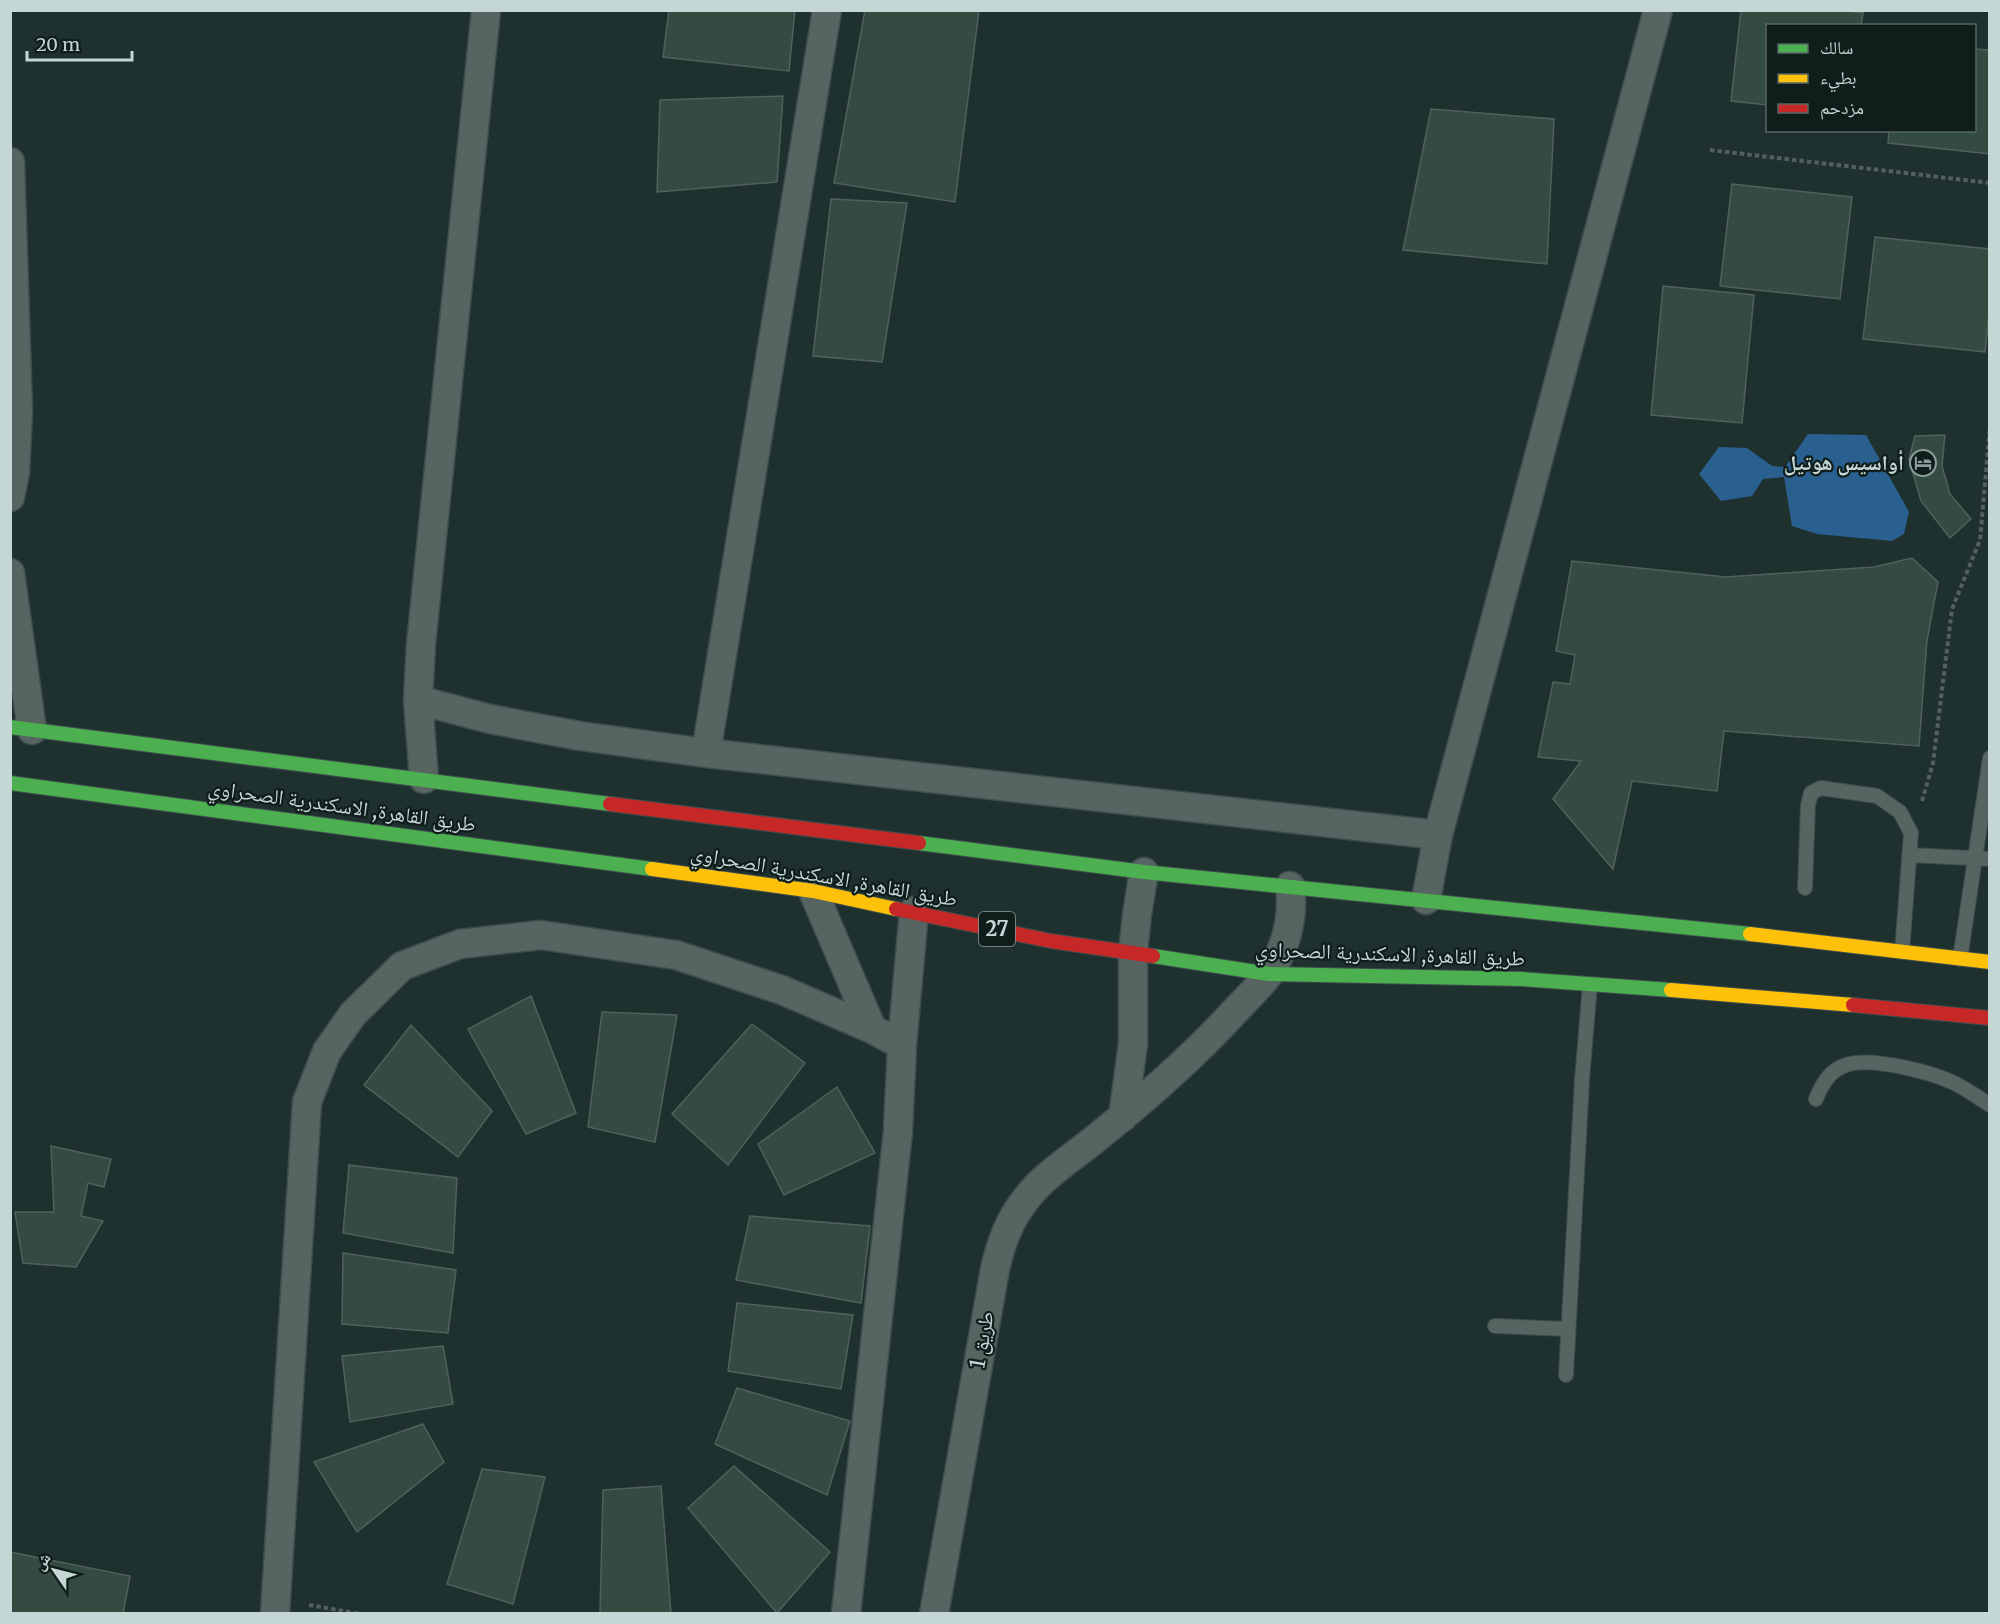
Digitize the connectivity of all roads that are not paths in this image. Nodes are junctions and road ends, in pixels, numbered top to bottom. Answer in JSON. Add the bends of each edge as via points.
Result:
{"nodes":[{"id":1,"x":486,"y":10,"type":"edge"},
{"id":2,"x":827,"y":10,"type":"edge"},
{"id":3,"x":1658,"y":10,"type":"edge"},
{"id":4,"x":10,"y":162,"type":"edge"},
{"id":5,"x":10,"y":497,"type":"edge"},
{"id":6,"x":10,"y":573,"type":"edge"},
{"id":7,"x":418,"y":700,"type":"junction"},
{"id":8,"x":21,"y":728,"type":"edge"},
{"id":9,"x":706,"y":753,"type":"junction"},
{"id":10,"x":1989,"y":758,"type":"edge"},
{"id":11,"x":424,"y":779,"type":"junction"},
{"id":12,"x":10,"y":783,"type":"edge"},
{"id":13,"x":1438,"y":835,"type":"junction"},
{"id":14,"x":1909,"y":855,"type":"junction"},
{"id":15,"x":1974,"y":858,"type":"junction"},
{"id":16,"x":1989,"y":859,"type":"edge"},
{"id":17,"x":1144,"y":872,"type":"junction"},
{"id":18,"x":1290,"y":886,"type":"junction"},
{"id":19,"x":1805,"y":888,"type":"dead end"},
{"id":20,"x":813,"y":891,"type":"junction"},
{"id":21,"x":1426,"y":900,"type":"junction"},
{"id":22,"x":914,"y":911,"type":"junction"},
{"id":23,"x":1133,"y":952,"type":"junction"},
{"id":24,"x":1902,"y":952,"type":"junction"},
{"id":25,"x":1960,"y":959,"type":"junction"},
{"id":26,"x":1989,"y":962,"type":"edge"},
{"id":27,"x":1269,"y":974,"type":"junction"},
{"id":28,"x":1590,"y":984,"type":"junction"},
{"id":29,"x":1989,"y":1018,"type":"edge"},
{"id":30,"x":872,"y":1029,"type":"junction"},
{"id":31,"x":902,"y":1045,"type":"junction"},
{"id":32,"x":1816,"y":1098,"type":"dead end"},
{"id":33,"x":1989,"y":1105,"type":"edge"},
{"id":34,"x":1123,"y":1117,"type":"junction"},
{"id":35,"x":1496,"y":1326,"type":"dead end"},
{"id":36,"x":1569,"y":1329,"type":"junction"},
{"id":37,"x":1566,"y":1375,"type":"dead end"},
{"id":38,"x":276,"y":1607,"type":"edge"},
{"id":39,"x":846,"y":1614,"type":"edge"},
{"id":40,"x":934,"y":1614,"type":"edge"}],
"edges":[{"from":1,"to":7,"type":"street"},
{"from":2,"to":9,"type":"street"},
{"from":3,"to":13,"type":"street"},
{"from":4,"to":5,"type":"street","via":[[18,411]]},
{"from":6,"to":8,"type":"street"},
{"from":7,"to":9,"type":"street","via":[[580,736]]},
{"from":7,"to":11,"type":"street"},
{"from":8,"to":11,"type":"highway","name":"طريق القاهرة, الاسكندرية الصحراوي"},
{"from":9,"to":13,"type":"street"},
{"from":10,"to":15,"type":"lane"},
{"from":11,"to":17,"type":"highway","name":"طريق القاهرة, الاسكندرية الصحراوي"},
{"from":12,"to":20,"type":"highway","name":"طريق القاهرة, الاسكندرية الصحراوي","number":"27"},
{"from":13,"to":21,"type":"street"},
{"from":14,"to":15,"type":"lane"},
{"from":14,"to":19,"type":"lane","via":[[1911,833],[1900,812],[1877,796],[1821,788],[1811,793],[1808,805]]},
{"from":14,"to":24,"type":"lane"},
{"from":15,"to":16,"type":"lane"},
{"from":15,"to":25,"type":"lane"},
{"from":17,"to":18,"type":"highway","name":"طريق القاهرة, الاسكندرية الصحراوي"},
{"from":17,"to":23,"type":"street"},
{"from":18,"to":21,"type":"highway","name":"طريق القاهرة, الاسكندرية الصحراوي"},
{"from":18,"to":27,"type":"street","name":"طريق 1","via":[[1292,908],[1288,928]]},
{"from":20,"to":22,"type":"highway","name":"طريق القاهرة, الاسكندرية الصحراوي","number":"27"},
{"from":20,"to":30,"type":"street"},
{"from":21,"to":24,"type":"highway","name":"طريق القاهرة, الاسكندرية الصحراوي"},
{"from":22,"to":23,"type":"highway","name":"طريق القاهرة, الاسكندرية الصحراوي","number":"27","via":[[1051,941]]},
{"from":22,"to":31,"type":"street"},
{"from":23,"to":27,"type":"highway","name":"طريق القاهرة, الاسكندرية الصحراوي","number":"27"},
{"from":23,"to":34,"type":"street","via":[[1133,1044]]},
{"from":24,"to":25,"type":"highway","name":"طريق القاهرة, الاسكندرية الصحراوي"},
{"from":25,"to":26,"type":"highway","name":"طريق القاهرة, الاسكندرية الصحراوي"},
{"from":27,"to":28,"type":"highway","name":"طريق القاهرة, الاسكندرية الصحراوي","number":"27"},
{"from":27,"to":34,"type":"street","name":"طريق 1","via":[[1221,1026]]},
{"from":28,"to":29,"type":"highway","name":"طريق القاهرة, الاسكندرية الصحراوي","number":"27"},
{"from":28,"to":36,"type":"lane"},
{"from":30,"to":31,"type":"street"},
{"from":30,"to":38,"type":"street","via":[[782,990],[676,955],[552,937],[460,944],[402,966],[353,1014],[327,1051],[307,1102]]},
{"from":31,"to":39,"type":"street","via":[[898,1131]]},
{"from":32,"to":33,"type":"lane","via":[[1832,1073],[1860,1062],[1917,1070],[1957,1084]]},
{"from":34,"to":40,"type":"street","name":"طريق 1","via":[[1027,1197],[1001,1243]]},
{"from":35,"to":36,"type":"lane"},
{"from":36,"to":37,"type":"lane"}]}
